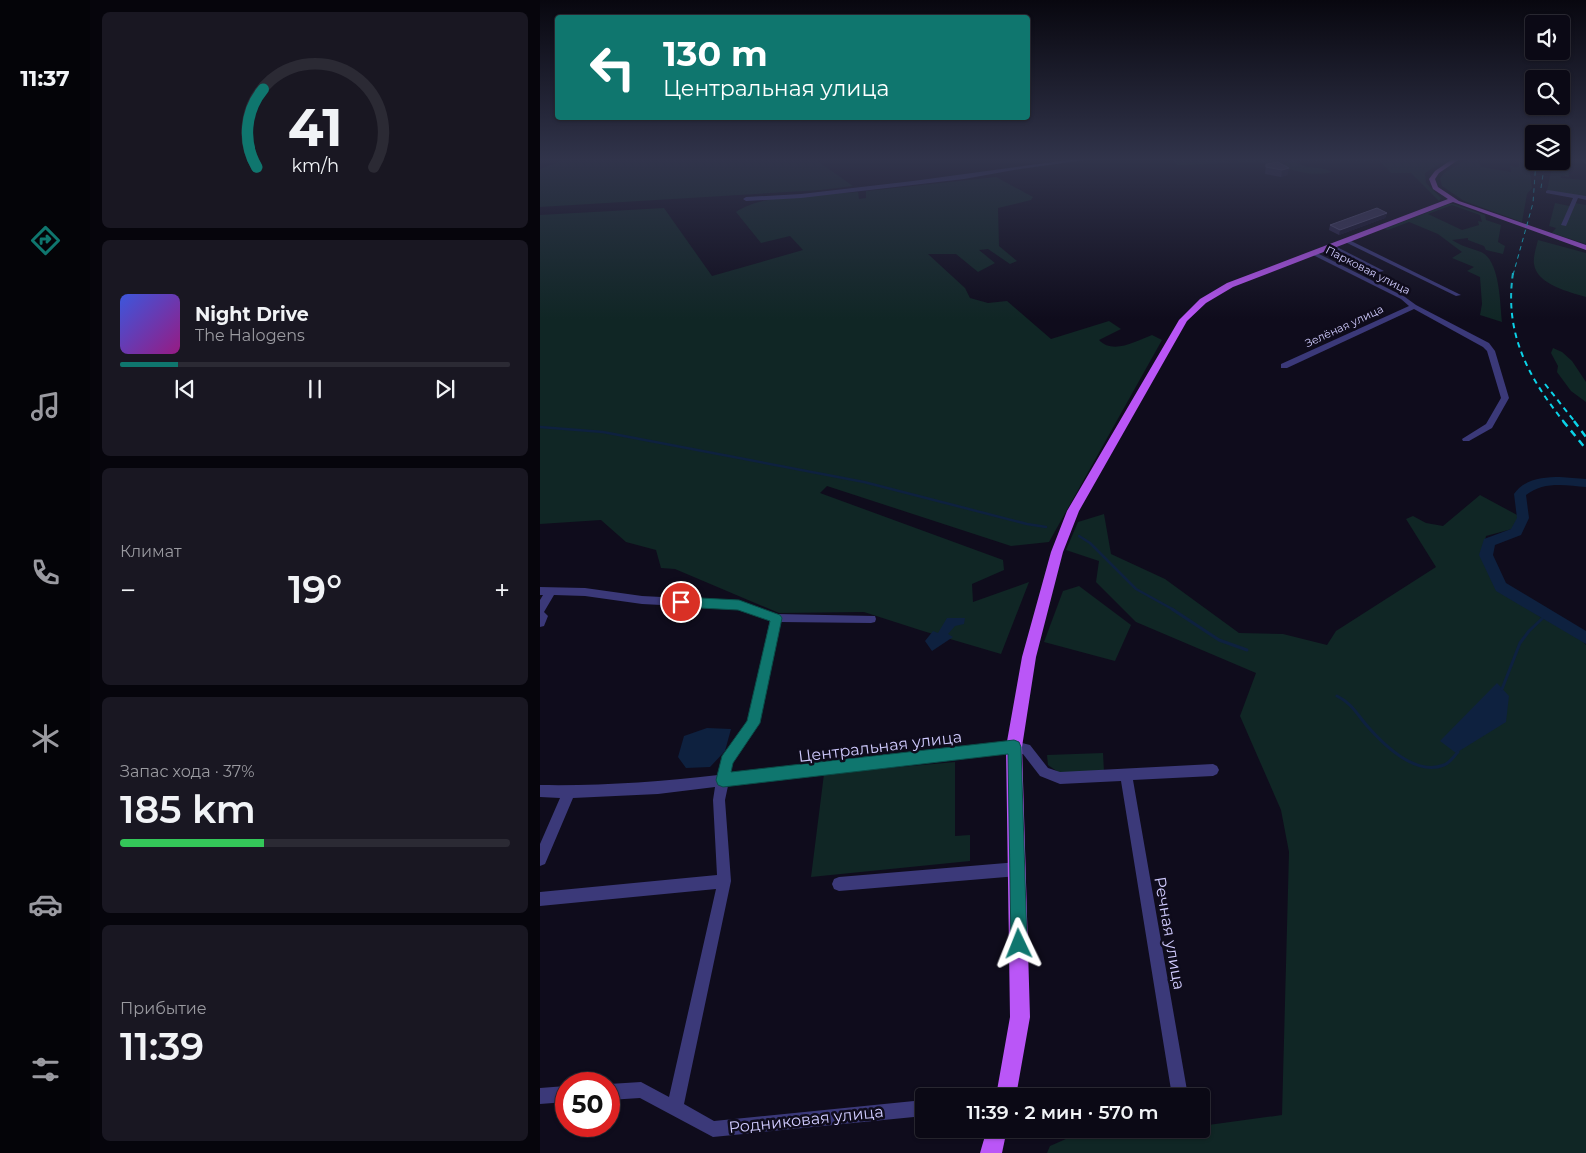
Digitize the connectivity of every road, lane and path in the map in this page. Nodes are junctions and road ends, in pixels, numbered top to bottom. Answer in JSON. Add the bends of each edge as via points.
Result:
{"nodes":[{"id":1,"x":1421,"y":212,"type":"edge"},
{"id":2,"x":1483,"y":212,"type":"edge"},
{"id":3,"x":1570,"y":212,"type":"edge"},
{"id":4,"x":1564,"y":226,"type":"dead end"},
{"id":5,"x":1345,"y":240,"type":"junction"},
{"id":6,"x":1331,"y":246,"type":"junction"},
{"id":7,"x":1586,"y":248,"type":"edge"},
{"id":8,"x":1313,"y":253,"type":"junction"},
{"id":9,"x":1381,"y":271,"type":"dead end"},
{"id":10,"x":1458,"y":295,"type":"dead end"},
{"id":11,"x":1414,"y":306,"type":"junction"},
{"id":12,"x":1284,"y":366,"type":"dead end"},
{"id":13,"x":1466,"y":439,"type":"dead end"},
{"id":14,"x":540,"y":591,"type":"edge"},
{"id":15,"x":551,"y":591,"type":"junction"},
{"id":16,"x":540,"y":609,"type":"edge"},
{"id":17,"x":540,"y":616,"type":"edge"},
{"id":18,"x":776,"y":618,"type":"junction"},
{"id":19,"x":870,"y":619,"type":"dead end"},
{"id":20,"x":540,"y":623,"type":"edge"},
{"id":21,"x":1014,"y":747,"type":"junction"},
{"id":22,"x":1212,"y":770,"type":"dead end"},
{"id":23,"x":1126,"y":775,"type":"junction"},
{"id":24,"x":723,"y":780,"type":"junction"},
{"id":25,"x":540,"y":792,"type":"edge"},
{"id":26,"x":569,"y":792,"type":"junction"},
{"id":27,"x":540,"y":859,"type":"edge"},
{"id":28,"x":1018,"y":869,"type":"junction"},
{"id":29,"x":724,"y":881,"type":"junction"},
{"id":30,"x":839,"y":884,"type":"dead end"},
{"id":31,"x":540,"y":899,"type":"edge"},
{"id":32,"x":1007,"y":1088,"type":"edge"},
{"id":33,"x":1179,"y":1088,"type":"edge"},
{"id":34,"x":620,"y":1091,"type":"edge"},
{"id":35,"x":555,"y":1095,"type":"edge"},
{"id":36,"x":540,"y":1096,"type":"edge"},
{"id":37,"x":675,"y":1108,"type":"junction"},
{"id":38,"x":915,"y":1109,"type":"edge"},
{"id":39,"x":994,"y":1138,"type":"edge"},
{"id":40,"x":990,"y":1152,"type":"edge"}],
"edges":[{"from":1,"to":5,"type":"main road"},
{"from":2,"to":7,"type":"main road"},
{"from":3,"to":4,"type":"street"},
{"from":5,"to":6,"type":"main road"},
{"from":5,"to":10,"type":"street","name":"Парковая улица"},
{"from":6,"to":8,"type":"main road"},
{"from":6,"to":9,"type":"street"},
{"from":8,"to":11,"type":"street","name":"Парковая улица"},
{"from":8,"to":21,"type":"main road","via":[[1230,285],[1203,301],[1183,320],[1073,511],[1057,552],[1028,657]]},
{"from":11,"to":12,"type":"street","name":"Зелёная улица"},
{"from":11,"to":13,"type":"street","via":[[1486,345],[1491,351],[1505,398],[1489,426]]},
{"from":14,"to":15,"type":"street"},
{"from":15,"to":16,"type":"street"},
{"from":15,"to":18,"type":"street","via":[[739,605]]},
{"from":17,"to":20,"type":"street","via":[[543,616]]},
{"from":18,"to":19,"type":"street"},
{"from":18,"to":24,"type":"street","via":[[754,723],[727,760]]},
{"from":21,"to":23,"type":"street","via":[[1026,749],[1044,772],[1060,778]]},
{"from":21,"to":24,"type":"street","name":"Центральная улица"},
{"from":21,"to":28,"type":"main road"},
{"from":22,"to":23,"type":"street"},
{"from":23,"to":33,"type":"street","name":"Речная улица"},
{"from":24,"to":26,"type":"street","name":"Центральная улица","via":[[658,788]]},
{"from":24,"to":29,"type":"street","via":[[719,800]]},
{"from":25,"to":26,"type":"street","name":"Центральная улица"},
{"from":26,"to":27,"type":"street"},
{"from":28,"to":30,"type":"street"},
{"from":28,"to":32,"type":"main road","via":[[1020,1017]]},
{"from":29,"to":31,"type":"street"},
{"from":29,"to":37,"type":"street"},
{"from":34,"to":37,"type":"street","name":"Родниковая улица","via":[[640,1090]]},
{"from":35,"to":36,"type":"street"},
{"from":37,"to":38,"type":"street","name":"Родниковая улица","via":[[713,1128]]},
{"from":39,"to":40,"type":"main road"}]}
